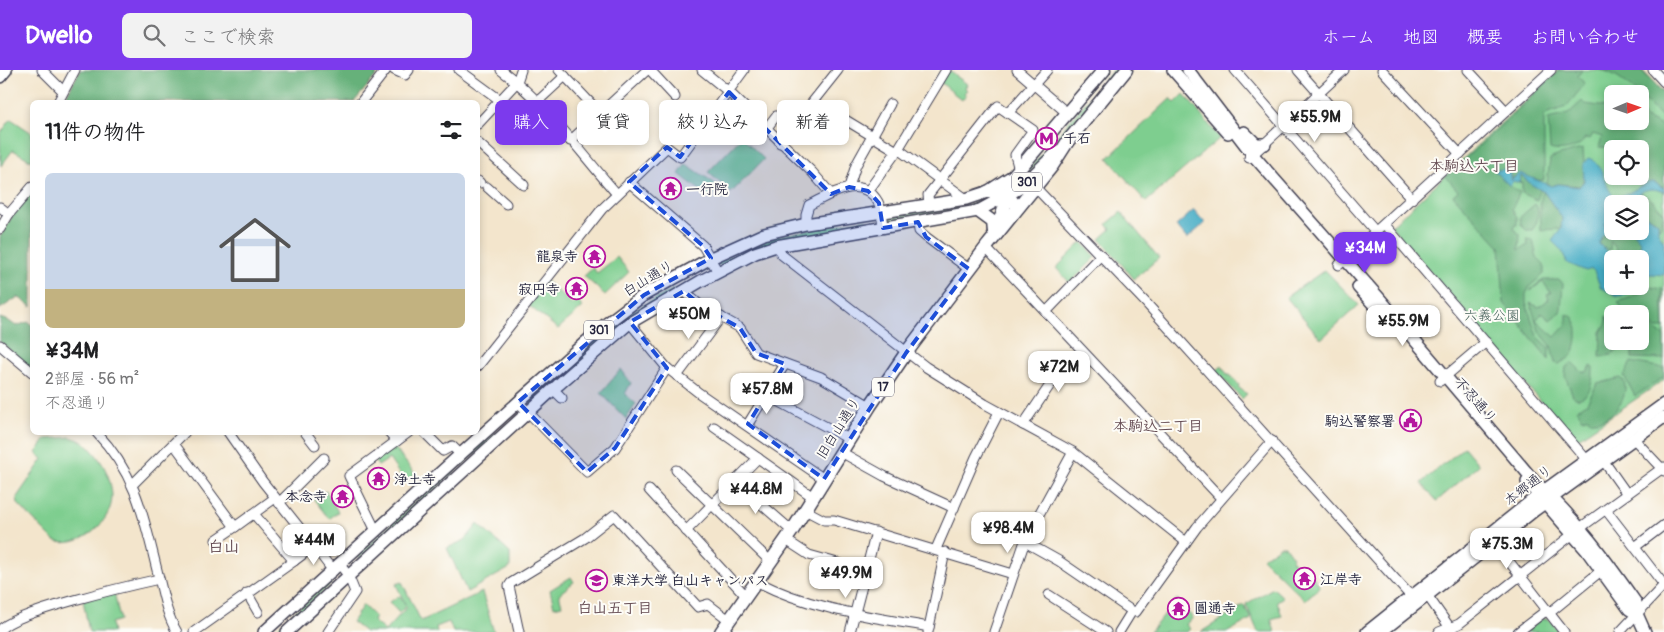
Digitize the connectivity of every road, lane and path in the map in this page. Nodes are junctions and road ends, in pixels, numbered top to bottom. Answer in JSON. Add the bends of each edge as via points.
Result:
{"nodes":[{"id":1,"x":6,"y":70,"type":"edge"},
{"id":2,"x":42,"y":70,"type":"edge"},
{"id":3,"x":75,"y":70,"type":"edge"},
{"id":4,"x":386,"y":70,"type":"edge"},
{"id":5,"x":394,"y":70,"type":"edge"},
{"id":6,"x":409,"y":70,"type":"edge"},
{"id":7,"x":459,"y":70,"type":"edge"},
{"id":8,"x":501,"y":70,"type":"edge"},
{"id":9,"x":521,"y":70,"type":"edge"},
{"id":10,"x":648,"y":70,"type":"edge"},
{"id":11,"x":702,"y":70,"type":"edge"},
{"id":12,"x":744,"y":70,"type":"edge"},
{"id":13,"x":838,"y":70,"type":"edge"},
{"id":14,"x":946,"y":70,"type":"edge"},
{"id":15,"x":1017,"y":70,"type":"edge"},
{"id":16,"x":1047,"y":70,"type":"edge"},
{"id":17,"x":1104,"y":70,"type":"edge"},
{"id":18,"x":1126,"y":70,"type":"edge"},
{"id":19,"x":1173,"y":70,"type":"edge"},
{"id":20,"x":1188,"y":70,"type":"edge"},
{"id":21,"x":1235,"y":70,"type":"edge"},
{"id":22,"x":1298,"y":70,"type":"edge"},
{"id":23,"x":1344,"y":70,"type":"edge"},
{"id":24,"x":1382,"y":70,"type":"edge"},
{"id":25,"x":1468,"y":70,"type":"edge"},
{"id":26,"x":1551,"y":70,"type":"edge"},
{"id":27,"x":1653,"y":70,"type":"edge"},
{"id":28,"x":562,"y":73,"type":"edge"},
{"id":29,"x":0,"y":77,"type":"edge"},
{"id":30,"x":517,"y":82,"type":"junction"},
{"id":31,"x":1664,"y":82,"type":"edge"},
{"id":32,"x":1034,"y":84,"type":"junction"},
{"id":33,"x":1203,"y":87,"type":"junction"},
{"id":34,"x":63,"y":91,"type":"junction"},
{"id":35,"x":729,"y":92,"type":"junction"},
{"id":36,"x":1319,"y":94,"type":"junction"},
{"id":37,"x":675,"y":97,"type":"dead end"},
{"id":38,"x":59,"y":100,"type":"edge"},
{"id":39,"x":363,"y":100,"type":"edge"},
{"id":40,"x":498,"y":100,"type":"edge"},
{"id":41,"x":500,"y":100,"type":"edge"},
{"id":42,"x":534,"y":100,"type":"edge"},
{"id":43,"x":541,"y":100,"type":"edge"},
{"id":44,"x":588,"y":100,"type":"edge"},
{"id":45,"x":615,"y":100,"type":"edge"},
{"id":46,"x":737,"y":100,"type":"edge"},
{"id":47,"x":814,"y":100,"type":"edge"},
{"id":48,"x":890,"y":104,"type":"dead end"},
{"id":49,"x":495,"y":105,"type":"edge"},
{"id":50,"x":1506,"y":112,"type":"junction"},
{"id":51,"x":1008,"y":113,"type":"junction"},
{"id":52,"x":1067,"y":113,"type":"junction"},
{"id":53,"x":776,"y":116,"type":"dead end"},
{"id":54,"x":480,"y":122,"type":"edge"},
{"id":55,"x":849,"y":122,"type":"edge"},
{"id":56,"x":1284,"y":126,"type":"junction"},
{"id":57,"x":767,"y":128,"type":"edge"},
{"id":58,"x":767,"y":130,"type":"edge"},
{"id":59,"x":577,"y":134,"type":"edge"},
{"id":60,"x":871,"y":136,"type":"junction"},
{"id":61,"x":567,"y":138,"type":"edge"},
{"id":62,"x":777,"y":140,"type":"edge"},
{"id":63,"x":570,"y":141,"type":"junction"},
{"id":64,"x":1068,"y":141,"type":"junction"},
{"id":65,"x":1265,"y":144,"type":"junction"},
{"id":66,"x":480,"y":145,"type":"edge"},
{"id":67,"x":782,"y":145,"type":"edge"},
{"id":68,"x":897,"y":150,"type":"junction"},
{"id":69,"x":1460,"y":154,"type":"junction"},
{"id":70,"x":1251,"y":156,"type":"junction"},
{"id":71,"x":1017,"y":173,"type":"junction"},
{"id":72,"x":940,"y":180,"type":"junction"},
{"id":73,"x":630,"y":182,"type":"junction"},
{"id":74,"x":482,"y":184,"type":"edge"},
{"id":75,"x":524,"y":185,"type":"dead end"},
{"id":76,"x":849,"y":186,"type":"junction"},
{"id":77,"x":1035,"y":187,"type":"junction"},
{"id":78,"x":30,"y":188,"type":"edge"},
{"id":79,"x":868,"y":191,"type":"junction"},
{"id":80,"x":987,"y":192,"type":"junction"},
{"id":81,"x":617,"y":194,"type":"junction"},
{"id":82,"x":831,"y":194,"type":"junction"},
{"id":83,"x":1008,"y":196,"type":"junction"},
{"id":84,"x":966,"y":199,"type":"junction"},
{"id":85,"x":1412,"y":199,"type":"junction"},
{"id":86,"x":506,"y":204,"type":"dead end"},
{"id":87,"x":930,"y":204,"type":"junction"},
{"id":88,"x":0,"y":206,"type":"edge"},
{"id":89,"x":978,"y":211,"type":"junction"},
{"id":90,"x":880,"y":212,"type":"junction"},
{"id":91,"x":9,"y":214,"type":"junction"},
{"id":92,"x":1014,"y":215,"type":"junction"},
{"id":93,"x":918,"y":222,"type":"junction"},
{"id":94,"x":806,"y":224,"type":"junction"},
{"id":95,"x":1385,"y":225,"type":"junction"},
{"id":96,"x":883,"y":228,"type":"junction"},
{"id":97,"x":0,"y":230,"type":"edge"},
{"id":98,"x":994,"y":232,"type":"junction"},
{"id":99,"x":1376,"y":232,"type":"junction"},
{"id":100,"x":776,"y":246,"type":"junction"},
{"id":101,"x":987,"y":246,"type":"junction"},
{"id":102,"x":1101,"y":255,"type":"junction"},
{"id":103,"x":711,"y":258,"type":"junction"},
{"id":104,"x":1342,"y":263,"type":"junction"},
{"id":105,"x":969,"y":269,"type":"junction"},
{"id":106,"x":718,"y":272,"type":"junction"},
{"id":107,"x":684,"y":290,"type":"junction"},
{"id":108,"x":628,"y":306,"type":"junction"},
{"id":109,"x":1046,"y":312,"type":"junction"},
{"id":110,"x":721,"y":317,"type":"junction"},
{"id":111,"x":630,"y":323,"type":"junction"},
{"id":112,"x":1486,"y":342,"type":"junction"},
{"id":113,"x":0,"y":345,"type":"edge"},
{"id":114,"x":1082,"y":351,"type":"junction"},
{"id":115,"x":906,"y":352,"type":"junction"},
{"id":116,"x":480,"y":363,"type":"edge"},
{"id":117,"x":785,"y":364,"type":"junction"},
{"id":118,"x":667,"y":368,"type":"junction"},
{"id":119,"x":30,"y":370,"type":"edge"},
{"id":120,"x":676,"y":376,"type":"junction"},
{"id":121,"x":1442,"y":378,"type":"junction"},
{"id":122,"x":552,"y":389,"type":"junction"},
{"id":123,"x":765,"y":394,"type":"junction"},
{"id":124,"x":562,"y":398,"type":"dead end"},
{"id":125,"x":518,"y":402,"type":"junction"},
{"id":126,"x":1664,"y":404,"type":"edge"},
{"id":127,"x":870,"y":406,"type":"junction"},
{"id":128,"x":528,"y":412,"type":"junction"},
{"id":129,"x":999,"y":412,"type":"junction"},
{"id":130,"x":506,"y":413,"type":"junction"},
{"id":131,"x":1664,"y":417,"type":"edge"},
{"id":132,"x":515,"y":424,"type":"junction"},
{"id":133,"x":748,"y":424,"type":"junction"},
{"id":134,"x":1023,"y":425,"type":"junction"},
{"id":135,"x":714,"y":427,"type":"dead end"},
{"id":136,"x":99,"y":435,"type":"edge"},
{"id":137,"x":181,"y":435,"type":"edge"},
{"id":138,"x":230,"y":435,"type":"edge"},
{"id":139,"x":307,"y":435,"type":"edge"},
{"id":140,"x":391,"y":435,"type":"edge"},
{"id":141,"x":405,"y":435,"type":"edge"},
{"id":142,"x":427,"y":435,"type":"edge"},
{"id":143,"x":1633,"y":438,"type":"junction"},
{"id":144,"x":849,"y":439,"type":"junction"},
{"id":145,"x":1272,"y":441,"type":"junction"},
{"id":146,"x":397,"y":442,"type":"junction"},
{"id":147,"x":174,"y":444,"type":"junction"},
{"id":148,"x":315,"y":446,"type":"dead end"},
{"id":149,"x":841,"y":452,"type":"junction"},
{"id":150,"x":1073,"y":452,"type":"junction"},
{"id":151,"x":461,"y":455,"type":"junction"},
{"id":152,"x":324,"y":458,"type":"dead end"},
{"id":153,"x":758,"y":458,"type":"junction"},
{"id":154,"x":1586,"y":459,"type":"junction"},
{"id":155,"x":1603,"y":460,"type":"junction"},
{"id":156,"x":1663,"y":469,"type":"edge"},
{"id":157,"x":676,"y":470,"type":"dead end"},
{"id":158,"x":824,"y":478,"type":"junction"},
{"id":159,"x":736,"y":482,"type":"junction"},
{"id":160,"x":133,"y":484,"type":"junction"},
{"id":161,"x":649,"y":490,"type":"dead end"},
{"id":162,"x":1627,"y":494,"type":"junction"},
{"id":163,"x":813,"y":497,"type":"junction"},
{"id":164,"x":1545,"y":497,"type":"junction"},
{"id":165,"x":1220,"y":498,"type":"junction"},
{"id":166,"x":277,"y":501,"type":"junction"},
{"id":167,"x":711,"y":506,"type":"junction"},
{"id":168,"x":954,"y":508,"type":"junction"},
{"id":169,"x":805,"y":510,"type":"junction"},
{"id":170,"x":1606,"y":510,"type":"junction"},
{"id":171,"x":254,"y":514,"type":"junction"},
{"id":172,"x":1664,"y":524,"type":"edge"},
{"id":173,"x":236,"y":527,"type":"junction"},
{"id":174,"x":686,"y":531,"type":"junction"},
{"id":175,"x":1576,"y":531,"type":"junction"},
{"id":176,"x":376,"y":532,"type":"junction"},
{"id":177,"x":876,"y":532,"type":"junction"},
{"id":178,"x":789,"y":536,"type":"junction"},
{"id":179,"x":216,"y":540,"type":"dead end"},
{"id":180,"x":1025,"y":542,"type":"junction"},
{"id":181,"x":1186,"y":542,"type":"junction"},
{"id":182,"x":1494,"y":542,"type":"junction"},
{"id":183,"x":314,"y":546,"type":"junction"},
{"id":184,"x":1635,"y":547,"type":"junction"},
{"id":185,"x":936,"y":549,"type":"junction"},
{"id":186,"x":945,"y":552,"type":"junction"},
{"id":187,"x":294,"y":561,"type":"junction"},
{"id":188,"x":771,"y":562,"type":"junction"},
{"id":189,"x":336,"y":568,"type":"junction"},
{"id":190,"x":1602,"y":570,"type":"junction"},
{"id":191,"x":866,"y":571,"type":"junction"},
{"id":192,"x":1013,"y":574,"type":"junction"},
{"id":193,"x":348,"y":575,"type":"junction"},
{"id":194,"x":1520,"y":575,"type":"junction"},
{"id":195,"x":159,"y":579,"type":"junction"},
{"id":196,"x":758,"y":582,"type":"junction"},
{"id":197,"x":1662,"y":590,"type":"edge"},
{"id":198,"x":247,"y":594,"type":"junction"},
{"id":199,"x":1050,"y":595,"type":"dead end"},
{"id":200,"x":746,"y":596,"type":"junction"},
{"id":201,"x":1412,"y":596,"type":"junction"},
{"id":202,"x":1427,"y":596,"type":"junction"},
{"id":203,"x":1132,"y":611,"type":"junction"},
{"id":204,"x":258,"y":612,"type":"dead end"},
{"id":205,"x":1548,"y":612,"type":"junction"},
{"id":206,"x":854,"y":613,"type":"junction"},
{"id":207,"x":1637,"y":614,"type":"junction"},
{"id":208,"x":729,"y":620,"type":"junction"},
{"id":209,"x":1452,"y":629,"type":"edge"},
{"id":210,"x":0,"y":630,"type":"edge"},
{"id":211,"x":929,"y":630,"type":"edge"},
{"id":212,"x":177,"y":632,"type":"edge"},
{"id":213,"x":194,"y":632,"type":"edge"},
{"id":214,"x":264,"y":632,"type":"edge"},
{"id":215,"x":286,"y":632,"type":"edge"},
{"id":216,"x":328,"y":632,"type":"edge"},
{"id":217,"x":519,"y":632,"type":"edge"},
{"id":218,"x":721,"y":632,"type":"edge"},
{"id":219,"x":850,"y":632,"type":"edge"},
{"id":220,"x":994,"y":632,"type":"edge"},
{"id":221,"x":1106,"y":632,"type":"edge"},
{"id":222,"x":1119,"y":632,"type":"edge"},
{"id":223,"x":1367,"y":632,"type":"edge"},
{"id":224,"x":1381,"y":632,"type":"edge"},
{"id":225,"x":1439,"y":632,"type":"edge"},
{"id":226,"x":1518,"y":632,"type":"edge"},
{"id":227,"x":1564,"y":632,"type":"edge"},
{"id":228,"x":1620,"y":632,"type":"edge"},
{"id":229,"x":1645,"y":632,"type":"edge"}],
"edges":[{"from":1,"to":29,"type":"main road"},
{"from":2,"to":34,"type":"street"},
{"from":3,"to":34,"type":"street"},
{"from":4,"to":39,"type":"street"},
{"from":5,"to":6,"type":"street","via":[[405,75]]},
{"from":7,"to":40,"type":"street"},
{"from":8,"to":30,"type":"street"},
{"from":9,"to":30,"type":"street"},
{"from":10,"to":37,"type":"street"},
{"from":10,"to":45,"type":"street"},
{"from":11,"to":35,"type":"street"},
{"from":12,"to":35,"type":"street"},
{"from":13,"to":47,"type":"street"},
{"from":14,"to":68,"type":"street"},
{"from":15,"to":32,"type":"street"},
{"from":16,"to":32,"type":"street"},
{"from":17,"to":52,"type":"highway","name":"白山通り","number":"17"},
{"from":18,"to":64,"type":"highway","name":"白山通り","number":"17"},
{"from":19,"to":70,"type":"main road","name":"不忍通り"},
{"from":20,"to":33,"type":"main road","name":"不忍通り"},
{"from":21,"to":56,"type":"street"},
{"from":22,"to":36,"type":"street"},
{"from":23,"to":36,"type":"street"},
{"from":24,"to":69,"type":"street"},
{"from":25,"to":50,"type":"street"},
{"from":26,"to":50,"type":"street"},
{"from":27,"to":31,"type":"street"},
{"from":28,"to":43,"type":"street"},
{"from":28,"to":44,"type":"street"},
{"from":30,"to":41,"type":"street"},
{"from":30,"to":42,"type":"street"},
{"from":32,"to":51,"type":"street"},
{"from":32,"to":52,"type":"street"},
{"from":33,"to":65,"type":"main road","via":[[1254,143]]},
{"from":33,"to":70,"type":"main road","name":"不忍通り"},
{"from":34,"to":38,"type":"street"},
{"from":35,"to":46,"type":"street"},
{"from":35,"to":73,"type":"street","via":[[680,157],[667,147]]},
{"from":36,"to":56,"type":"street"},
{"from":36,"to":85,"type":"street"},
{"from":48,"to":60,"type":"street"},
{"from":49,"to":54,"type":"street"},
{"from":50,"to":69,"type":"street"},
{"from":51,"to":71,"type":"street","via":[[1033,130],[1015,155]]},
{"from":51,"to":72,"type":"street","via":[[998,106]]},
{"from":52,"to":71,"type":"highway","name":"白山通り","number":"17"},
{"from":53,"to":57,"type":"street"},
{"from":55,"to":60,"type":"street"},
{"from":56,"to":65,"type":"street"},
{"from":56,"to":99,"type":"street"},
{"from":58,"to":62,"type":"street"},
{"from":59,"to":63,"type":"street"},
{"from":60,"to":68,"type":"street"},
{"from":60,"to":76,"type":"street"},
{"from":61,"to":63,"type":"street"},
{"from":63,"to":81,"type":"street"},
{"from":64,"to":77,"type":"highway","number":"17"},
{"from":64,"to":83,"type":"main road","name":"白山通り","number":"301","via":[[1033,177]]},
{"from":65,"to":70,"type":"street"},
{"from":66,"to":75,"type":"street"},
{"from":67,"to":82,"type":"street"},
{"from":68,"to":72,"type":"street"},
{"from":68,"to":79,"type":"street"},
{"from":69,"to":85,"type":"street"},
{"from":70,"to":104,"type":"main road","name":"不忍通り"},
{"from":71,"to":80,"type":"main road","name":"白山通り","number":"301"},
{"from":71,"to":83,"type":"highway","number":"17"},
{"from":72,"to":84,"type":"street"},
{"from":72,"to":87,"type":"street","via":[[928,195]]},
{"from":73,"to":81,"type":"street"},
{"from":73,"to":103,"type":"street","via":[[703,246]]},
{"from":74,"to":86,"type":"street"},
{"from":76,"to":79,"type":"street"},
{"from":76,"to":82,"type":"street"},
{"from":77,"to":92,"type":"highway","number":"17"},
{"from":77,"to":102,"type":"street"},
{"from":78,"to":91,"type":"street"},
{"from":79,"to":90,"type":"street","via":[[879,203]]},
{"from":80,"to":83,"type":"highway"},
{"from":80,"to":84,"type":"main road","name":"白山通り","number":"301"},
{"from":81,"to":116,"type":"street","via":[[582,231]]},
{"from":82,"to":94,"type":"street","via":[[807,207]]},
{"from":83,"to":89,"type":"main road","name":"白山通り","number":"301"},
{"from":83,"to":92,"type":"highway","via":[[1015,207]]},
{"from":83,"to":98,"type":"highway","number":"17"},
{"from":84,"to":87,"type":"main road","name":"白山通り","number":"301"},
{"from":85,"to":95,"type":"street"},
{"from":87,"to":90,"type":"main road","name":"白山通り","number":"301"},
{"from":88,"to":91,"type":"street"},
{"from":89,"to":93,"type":"main road","name":"白山通り","number":"301"},
{"from":89,"to":98,"type":"highway","via":[[993,222]]},
{"from":90,"to":94,"type":"main road","name":"白山通り","number":"301"},
{"from":90,"to":96,"type":"street"},
{"from":91,"to":97,"type":"street"},
{"from":92,"to":101,"type":"highway","number":"17"},
{"from":93,"to":96,"type":"main road","name":"白山通り","number":"301"},
{"from":93,"to":105,"type":"street","via":[[919,231]]},
{"from":94,"to":103,"type":"main road","name":"白山通り","number":"301","via":[[764,234]]},
{"from":95,"to":99,"type":"street"},
{"from":95,"to":112,"type":"street"},
{"from":96,"to":100,"type":"main road","name":"白山通り","number":"301"},
{"from":98,"to":101,"type":"highway","number":"17"},
{"from":99,"to":104,"type":"street"},
{"from":100,"to":106,"type":"main road","name":"白山通り","number":"301"},
{"from":100,"to":115,"type":"street","via":[[782,255]]},
{"from":101,"to":105,"type":"highway","name":"旧白山通り","number":"17"},
{"from":101,"to":109,"type":"street"},
{"from":102,"to":109,"type":"street"},
{"from":102,"to":145,"type":"street"},
{"from":103,"to":106,"type":"street"},
{"from":103,"to":108,"type":"main road","name":"白山通り","number":"301"},
{"from":104,"to":121,"type":"main road","name":"不忍通り"},
{"from":105,"to":115,"type":"highway","name":"旧白山通り","number":"17"},
{"from":106,"to":107,"type":"main road","name":"白山通り","number":"301"},
{"from":107,"to":108,"type":"main road","via":[[674,285],[650,299]]},
{"from":107,"to":110,"type":"street","via":[[700,306]]},
{"from":107,"to":111,"type":"main road","name":"白山通り","number":"301"},
{"from":108,"to":125,"type":"main road","name":"白山通り","number":"301"},
{"from":109,"to":114,"type":"street"},
{"from":110,"to":117,"type":"street","via":[[740,328],[756,354]]},
{"from":110,"to":120,"type":"street"},
{"from":111,"to":118,"type":"street"},
{"from":111,"to":122,"type":"main road","name":"白山通り","number":"301"},
{"from":112,"to":121,"type":"street"},
{"from":112,"to":154,"type":"street"},
{"from":113,"to":119,"type":"street"},
{"from":114,"to":134,"type":"street","via":[[1050,384]]},
{"from":114,"to":165,"type":"street"},
{"from":115,"to":127,"type":"highway","name":"旧白山通り","number":"17"},
{"from":115,"to":129,"type":"street"},
{"from":117,"to":123,"type":"street"},
{"from":117,"to":127,"type":"street","via":[[821,377]]},
{"from":118,"to":120,"type":"street"},
{"from":118,"to":128,"type":"street","via":[[615,448],[587,472]]},
{"from":120,"to":133,"type":"street"},
{"from":121,"to":164,"type":"main road","name":"不忍通り"},
{"from":122,"to":124,"type":"street"},
{"from":122,"to":128,"type":"main road","name":"白山通り","number":"301"},
{"from":123,"to":133,"type":"street"},
{"from":123,"to":144,"type":"street"},
{"from":125,"to":128,"type":"street"},
{"from":125,"to":130,"type":"main road","name":"白山通り","number":"301"},
{"from":126,"to":154,"type":"main road","name":"本郷通り"},
{"from":127,"to":144,"type":"highway","name":"旧白山通り","number":"17"},
{"from":128,"to":132,"type":"main road","name":"白山通り","number":"301"},
{"from":129,"to":134,"type":"street"},
{"from":129,"to":168,"type":"street"},
{"from":130,"to":132,"type":"main road"},
{"from":130,"to":151,"type":"main road","name":"白山通り","number":"301"},
{"from":131,"to":143,"type":"main road","name":"本郷通り"},
{"from":132,"to":193,"type":"main road","name":"白山通り","number":"301"},
{"from":133,"to":158,"type":"street"},
{"from":134,"to":150,"type":"street"},
{"from":135,"to":153,"type":"street"},
{"from":136,"to":160,"type":"street","via":[[118,458]]},
{"from":137,"to":147,"type":"street"},
{"from":138,"to":166,"type":"street"},
{"from":139,"to":148,"type":"street"},
{"from":140,"to":146,"type":"street"},
{"from":141,"to":146,"type":"street"},
{"from":142,"to":151,"type":"street","via":[[443,451],[452,446]]},
{"from":143,"to":155,"type":"main road","name":"本郷通り"},
{"from":143,"to":156,"type":"street"},
{"from":144,"to":149,"type":"highway","name":"旧白山通り","number":"17"},
{"from":145,"to":165,"type":"street"},
{"from":145,"to":201,"type":"street"},
{"from":146,"to":176,"type":"street","via":[[349,476]]},
{"from":147,"to":160,"type":"street"},
{"from":147,"to":173,"type":"street"},
{"from":149,"to":158,"type":"highway","name":"旧白山通り","number":"17"},
{"from":149,"to":168,"type":"street"},
{"from":150,"to":180,"type":"street"},
{"from":150,"to":181,"type":"street"},
{"from":151,"to":176,"type":"main road","name":"白山通り","number":"301"},
{"from":152,"to":166,"type":"street"},
{"from":153,"to":159,"type":"street"},
{"from":153,"to":163,"type":"street"},
{"from":154,"to":164,"type":"main road","name":"本郷通り"},
{"from":155,"to":162,"type":"street"},
{"from":155,"to":164,"type":"main road","name":"本郷通り"},
{"from":156,"to":162,"type":"street"},
{"from":157,"to":167,"type":"street"},
{"from":158,"to":163,"type":"highway","name":"旧白山通り","number":"17"},
{"from":159,"to":167,"type":"street"},
{"from":159,"to":178,"type":"street"},
{"from":160,"to":195,"type":"street"},
{"from":161,"to":174,"type":"street"},
{"from":162,"to":170,"type":"street"},
{"from":163,"to":169,"type":"highway","name":"旧白山通り","number":"17"},
{"from":164,"to":175,"type":"main road","name":"不忍通り"},
{"from":164,"to":182,"type":"main road","name":"本郷通り"},
{"from":164,"to":201,"type":"main road","name":"本郷通り"},
{"from":165,"to":181,"type":"street"},
{"from":166,"to":171,"type":"street"},
{"from":166,"to":183,"type":"street"},
{"from":167,"to":174,"type":"street"},
{"from":167,"to":188,"type":"street"},
{"from":168,"to":185,"type":"street"},
{"from":169,"to":177,"type":"street","via":[[824,520]]},
{"from":169,"to":178,"type":"highway","name":"旧白山通り","number":"17"},
{"from":170,"to":175,"type":"street"},
{"from":170,"to":184,"type":"street"},
{"from":171,"to":173,"type":"street"},
{"from":171,"to":187,"type":"street"},
{"from":172,"to":184,"type":"street"},
{"from":173,"to":179,"type":"street"},
{"from":174,"to":200,"type":"street"},
{"from":175,"to":190,"type":"main road","name":"不忍通り"},
{"from":175,"to":194,"type":"street"},
{"from":175,"to":207,"type":"main road","name":"不忍通り","via":[[1636,603]]},
{"from":176,"to":189,"type":"main road","name":"白山通り","number":"301"},
{"from":177,"to":185,"type":"street"},
{"from":177,"to":191,"type":"street"},
{"from":178,"to":188,"type":"highway","name":"旧白山通り","number":"17"},
{"from":178,"to":191,"type":"street","via":[[809,555]]},
{"from":180,"to":192,"type":"street"},
{"from":180,"to":203,"type":"street"},
{"from":181,"to":203,"type":"street","via":[[1136,612]]},
{"from":182,"to":194,"type":"street"},
{"from":182,"to":202,"type":"main road","name":"本郷通り"},
{"from":183,"to":187,"type":"street"},
{"from":183,"to":189,"type":"street"},
{"from":184,"to":197,"type":"street"},
{"from":185,"to":186,"type":"street"},
{"from":186,"to":192,"type":"street"},
{"from":186,"to":211,"type":"street"},
{"from":187,"to":198,"type":"street"},
{"from":188,"to":196,"type":"highway","name":"旧白山通り","number":"17"},
{"from":189,"to":193,"type":"street"},
{"from":189,"to":214,"type":"main road","name":"白山通り","number":"301"},
{"from":190,"to":205,"type":"street"},
{"from":190,"to":207,"type":"main road","name":"不忍通り","via":[[1629,609]]},
{"from":191,"to":206,"type":"street"},
{"from":192,"to":220,"type":"street"},
{"from":193,"to":215,"type":"main road","name":"白山通り","number":"301"},
{"from":193,"to":216,"type":"street","via":[[355,592]]},
{"from":194,"to":205,"type":"street"},
{"from":194,"to":209,"type":"street"},
{"from":195,"to":210,"type":"street","via":[[55,607],[7,624]]},
{"from":195,"to":212,"type":"street","via":[[166,608]]},
{"from":196,"to":200,"type":"highway","name":"旧白山通り","number":"17"},
{"from":196,"to":206,"type":"street","via":[[779,592]]},
{"from":197,"to":207,"type":"street"},
{"from":198,"to":204,"type":"street"},
{"from":198,"to":213,"type":"street"},
{"from":199,"to":221,"type":"street"},
{"from":200,"to":208,"type":"highway","name":"旧白山通り","number":"17"},
{"from":201,"to":202,"type":"street"},
{"from":201,"to":223,"type":"main road","name":"本郷通り"},
{"from":202,"to":209,"type":"street"},
{"from":202,"to":224,"type":"main road","name":"本郷通り"},
{"from":203,"to":222,"type":"street"},
{"from":205,"to":226,"type":"street"},
{"from":205,"to":227,"type":"street"},
{"from":206,"to":211,"type":"street"},
{"from":206,"to":219,"type":"street"},
{"from":207,"to":228,"type":"street"},
{"from":207,"to":229,"type":"main road","name":"不忍通り"},
{"from":208,"to":217,"type":"street","via":[[708,604],[698,607],[614,515],[585,538],[511,583]]},
{"from":208,"to":218,"type":"highway","name":"旧白山通り","number":"17"},
{"from":209,"to":225,"type":"street"}]}
